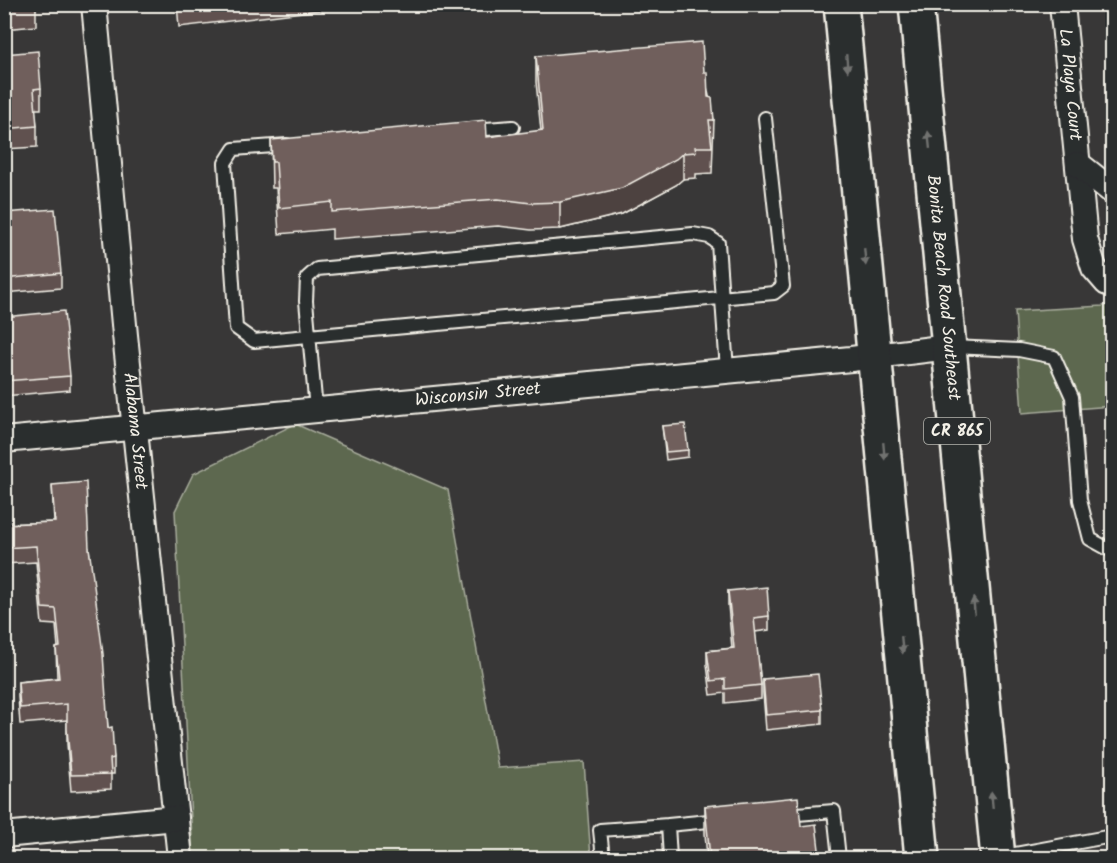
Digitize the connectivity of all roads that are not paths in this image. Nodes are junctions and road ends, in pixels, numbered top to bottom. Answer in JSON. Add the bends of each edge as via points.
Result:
{"nodes":[{"id":1,"x":94,"y":4,"type":"edge"},
{"id":2,"x":841,"y":4,"type":"edge"},
{"id":3,"x":916,"y":4,"type":"edge"},
{"id":4,"x":1062,"y":4,"type":"edge"},
{"id":5,"x":765,"y":118,"type":"dead end"},
{"id":6,"x":513,"y":127,"type":"dead end"},
{"id":7,"x":455,"y":132,"type":"edge"},
{"id":8,"x":304,"y":144,"type":"edge"},
{"id":9,"x":1078,"y":164,"type":"junction"},
{"id":10,"x":1113,"y":191,"type":"edge"},
{"id":11,"x":1113,"y":284,"type":"edge"},
{"id":12,"x":722,"y":298,"type":"junction"},
{"id":13,"x":309,"y":334,"type":"junction"},
{"id":14,"x":949,"y":347,"type":"junction"},
{"id":15,"x":875,"y":356,"type":"junction"},
{"id":16,"x":727,"y":370,"type":"junction"},
{"id":17,"x":316,"y":410,"type":"junction"},
{"id":18,"x":136,"y":427,"type":"junction"},
{"id":19,"x":4,"y":440,"type":"edge"},
{"id":20,"x":1113,"y":551,"type":"edge"},
{"id":21,"x":774,"y":816,"type":"edge"},
{"id":22,"x":176,"y":818,"type":"junction"},
{"id":23,"x":727,"y":820,"type":"edge"},
{"id":24,"x":668,"y":825,"type":"junction"},
{"id":25,"x":4,"y":835,"type":"edge"},
{"id":26,"x":1113,"y":836,"type":"edge"},
{"id":27,"x":180,"y":858,"type":"edge"},
{"id":28,"x":603,"y":858,"type":"edge"},
{"id":29,"x":670,"y":858,"type":"edge"},
{"id":30,"x":839,"y":858,"type":"edge"},
{"id":31,"x":922,"y":858,"type":"edge"},
{"id":32,"x":998,"y":858,"type":"edge"}],
"edges":[{"from":1,"to":18,"type":"street","name":"Alabama Street"},
{"from":2,"to":15,"type":"main road","one_way":true},
{"from":14,"to":3,"type":"main road","name":"Bonita Beach Road Southeast","number":"CR 865","one_way":true},
{"from":4,"to":9,"type":"street","name":"La Playa Court"},
{"from":5,"to":12,"type":"lane","via":[[783,286],[774,293]]},
{"from":6,"to":7,"type":"lane"},
{"from":8,"to":13,"type":"lane","via":[[234,149],[225,163],[236,328],[254,340]]},
{"from":9,"to":10,"type":"street","name":"La Playa Court"},
{"from":9,"to":11,"type":"street","name":"La Playa Court","via":[[1085,239],[1094,268],[1107,283]]},
{"from":12,"to":13,"type":"lane"},
{"from":12,"to":13,"type":"lane","via":[[718,243],[693,234],[317,269],[308,278]]},
{"from":12,"to":16,"type":"lane"},
{"from":13,"to":17,"type":"lane"},
{"from":14,"to":15,"type":"street","name":"Wisconsin Street"},
{"from":14,"to":20,"type":"lane","via":[[1019,350],[1054,357],[1072,397],[1080,500],[1090,539]]},
{"from":32,"to":14,"type":"main road","name":"Bonita Beach Road Southeast","number":"CR 865","one_way":true},
{"from":15,"to":16,"type":"street","name":"Wisconsin Street"},
{"from":15,"to":31,"type":"main road","one_way":true},
{"from":16,"to":17,"type":"street","name":"Wisconsin Street"},
{"from":17,"to":18,"type":"street","name":"Wisconsin Street"},
{"from":18,"to":19,"type":"street","name":"Wisconsin Street"},
{"from":18,"to":22,"type":"street","name":"Alabama Street"},
{"from":21,"to":30,"type":"lane","via":[[834,811]]},
{"from":22,"to":25,"type":"street"},
{"from":22,"to":27,"type":"street","name":"Alabama Street"},
{"from":23,"to":24,"type":"lane"},
{"from":24,"to":28,"type":"lane","via":[[600,830]]},
{"from":24,"to":29,"type":"lane"},
{"from":26,"to":32,"type":"lane"}]}
